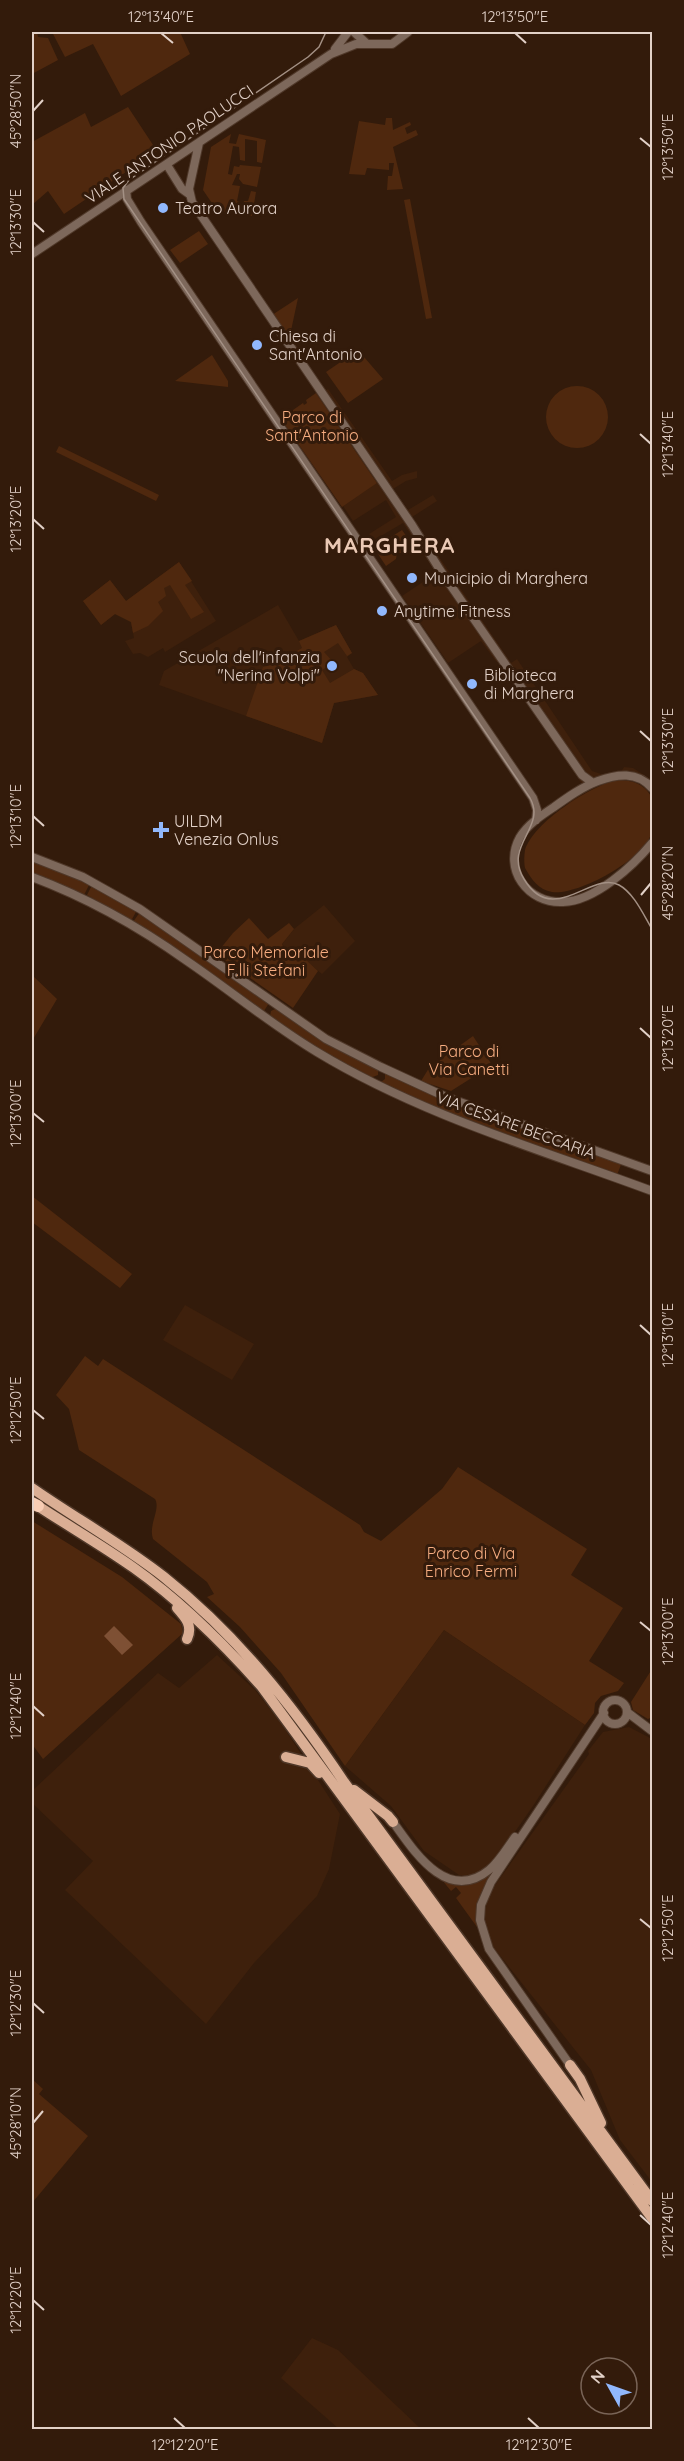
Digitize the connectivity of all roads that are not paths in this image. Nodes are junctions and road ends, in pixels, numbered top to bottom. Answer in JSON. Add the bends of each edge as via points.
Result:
{"nodes":[{"id":1,"x":351,"y":32,"type":"edge"},
{"id":2,"x":408,"y":32,"type":"edge"},
{"id":3,"x":354,"y":44,"type":"junction"},
{"id":4,"x":369,"y":44,"type":"junction"},
{"id":5,"x":327,"y":56,"type":"junction"},
{"id":6,"x":200,"y":143,"type":"junction"},
{"id":7,"x":166,"y":165,"type":"junction"},
{"id":8,"x":126,"y":190,"type":"junction"},
{"id":9,"x":189,"y":194,"type":"junction"},
{"id":10,"x":32,"y":254,"type":"edge"},
{"id":11,"x":594,"y":783,"type":"junction"},
{"id":12,"x":652,"y":788,"type":"edge"},
{"id":13,"x":536,"y":820,"type":"junction"},
{"id":14,"x":652,"y":843,"type":"edge"},
{"id":15,"x":32,"y":857,"type":"edge"},
{"id":16,"x":32,"y":877,"type":"edge"},
{"id":17,"x":279,"y":1006,"type":"junction"},
{"id":18,"x":269,"y":1020,"type":"junction"},
{"id":19,"x":381,"y":1067,"type":"junction"},
{"id":20,"x":371,"y":1083,"type":"junction"},
{"id":21,"x":652,"y":1171,"type":"edge"},
{"id":22,"x":652,"y":1191,"type":"edge"},
{"id":23,"x":32,"y":1488,"type":"edge"},
{"id":24,"x":35,"y":1504,"type":"edge"},
{"id":25,"x":150,"y":1580,"type":"junction"},
{"id":26,"x":187,"y":1639,"type":"dead end"},
{"id":27,"x":627,"y":1712,"type":"junction"},
{"id":28,"x":604,"y":1713,"type":"junction"},
{"id":29,"x":622,"y":1722,"type":"junction"},
{"id":30,"x":610,"y":1723,"type":"junction"},
{"id":31,"x":641,"y":1724,"type":"junction"},
{"id":32,"x":593,"y":1730,"type":"junction"},
{"id":33,"x":652,"y":1731,"type":"edge"},
{"id":34,"x":286,"y":1757,"type":"dead end"},
{"id":35,"x":342,"y":1787,"type":"junction"},
{"id":36,"x":542,"y":1804,"type":"junction"},
{"id":37,"x":393,"y":1822,"type":"joint"},
{"id":38,"x":570,"y":2065,"type":"joint"},
{"id":39,"x":611,"y":2145,"type":"junction"},
{"id":40,"x":652,"y":2201,"type":"edge"},
{"id":41,"x":652,"y":2218,"type":"edge"}],
"edges":[{"from":1,"to":3,"type":"street"},
{"from":1,"to":4,"type":"street"},
{"from":1,"to":5,"type":"street"},
{"from":2,"to":4,"type":"street","via":[[392,44]]},
{"from":3,"to":4,"type":"street"},
{"from":3,"to":5,"type":"street"},
{"from":5,"to":6,"type":"street","name":"VIALE ANTONIO PAOLUCCI"},
{"from":6,"to":7,"type":"street","name":"VIALE ANTONIO PAOLUCCI"},
{"from":6,"to":9,"type":"street"},
{"from":7,"to":8,"type":"street","name":"VIALE ANTONIO PAOLUCCI"},
{"from":7,"to":9,"type":"street"},
{"from":8,"to":10,"type":"street","name":"VIALE ANTONIO PAOLUCCI"},
{"from":8,"to":13,"type":"street","via":[[141,222],[533,798]]},
{"from":9,"to":11,"type":"street","via":[[582,776]]},
{"from":11,"to":12,"type":"street","via":[[628,775]]},
{"from":11,"to":13,"type":"street"},
{"from":13,"to":14,"type":"street","via":[[518,843],[514,864],[524,887],[552,902],[571,902],[606,886]]},
{"from":15,"to":17,"type":"street","name":"VIA CESARE BECCARIA","via":[[83,877],[133,905]]},
{"from":16,"to":18,"type":"street","name":"VIA CESARE BECCARIA","via":[[84,898],[131,924]]},
{"from":17,"to":18,"type":"street","via":[[269,1009]]},
{"from":17,"to":19,"type":"street","name":"VIA CESARE BECCARIA","via":[[326,1039]]},
{"from":18,"to":20,"type":"street","name":"VIA CESARE BECCARIA"},
{"from":19,"to":20,"type":"street","via":[[382,1078]]},
{"from":19,"to":21,"type":"street","name":"VIA CESARE BECCARIA","via":[[446,1096]]},
{"from":20,"to":22,"type":"street","name":"VIA CESARE BECCARIA","via":[[439,1113]]},
{"from":23,"to":35,"type":"main road","via":[[143,1561],[209,1615],[270,1681]]},
{"from":24,"to":25,"type":"main road"},
{"from":25,"to":26,"type":"main road","via":[[185,1617],[190,1632]]},
{"from":25,"to":35,"type":"main road","via":[[236,1657]]},
{"from":27,"to":28,"type":"street","via":[[616,1700],[606,1706]]},
{"from":27,"to":29,"type":"street"},
{"from":27,"to":31,"type":"street"},
{"from":28,"to":30,"type":"street"},
{"from":28,"to":32,"type":"street"},
{"from":29,"to":30,"type":"street"},
{"from":29,"to":31,"type":"street"},
{"from":30,"to":32,"type":"street"},
{"from":31,"to":33,"type":"street"},
{"from":32,"to":36,"type":"street"},
{"from":34,"to":35,"type":"main road","via":[[313,1765],[330,1786]]},
{"from":35,"to":37,"type":"main road"},
{"from":35,"to":39,"type":"main road"},
{"from":35,"to":41,"type":"main road"},
{"from":36,"to":37,"type":"street","via":[[490,1869],[464,1880],[434,1872]]},
{"from":36,"to":38,"type":"street","via":[[491,1882],[481,1905],[480,1920],[489,1949]]},
{"from":38,"to":39,"type":"main road"},
{"from":39,"to":40,"type":"main road"}]}
